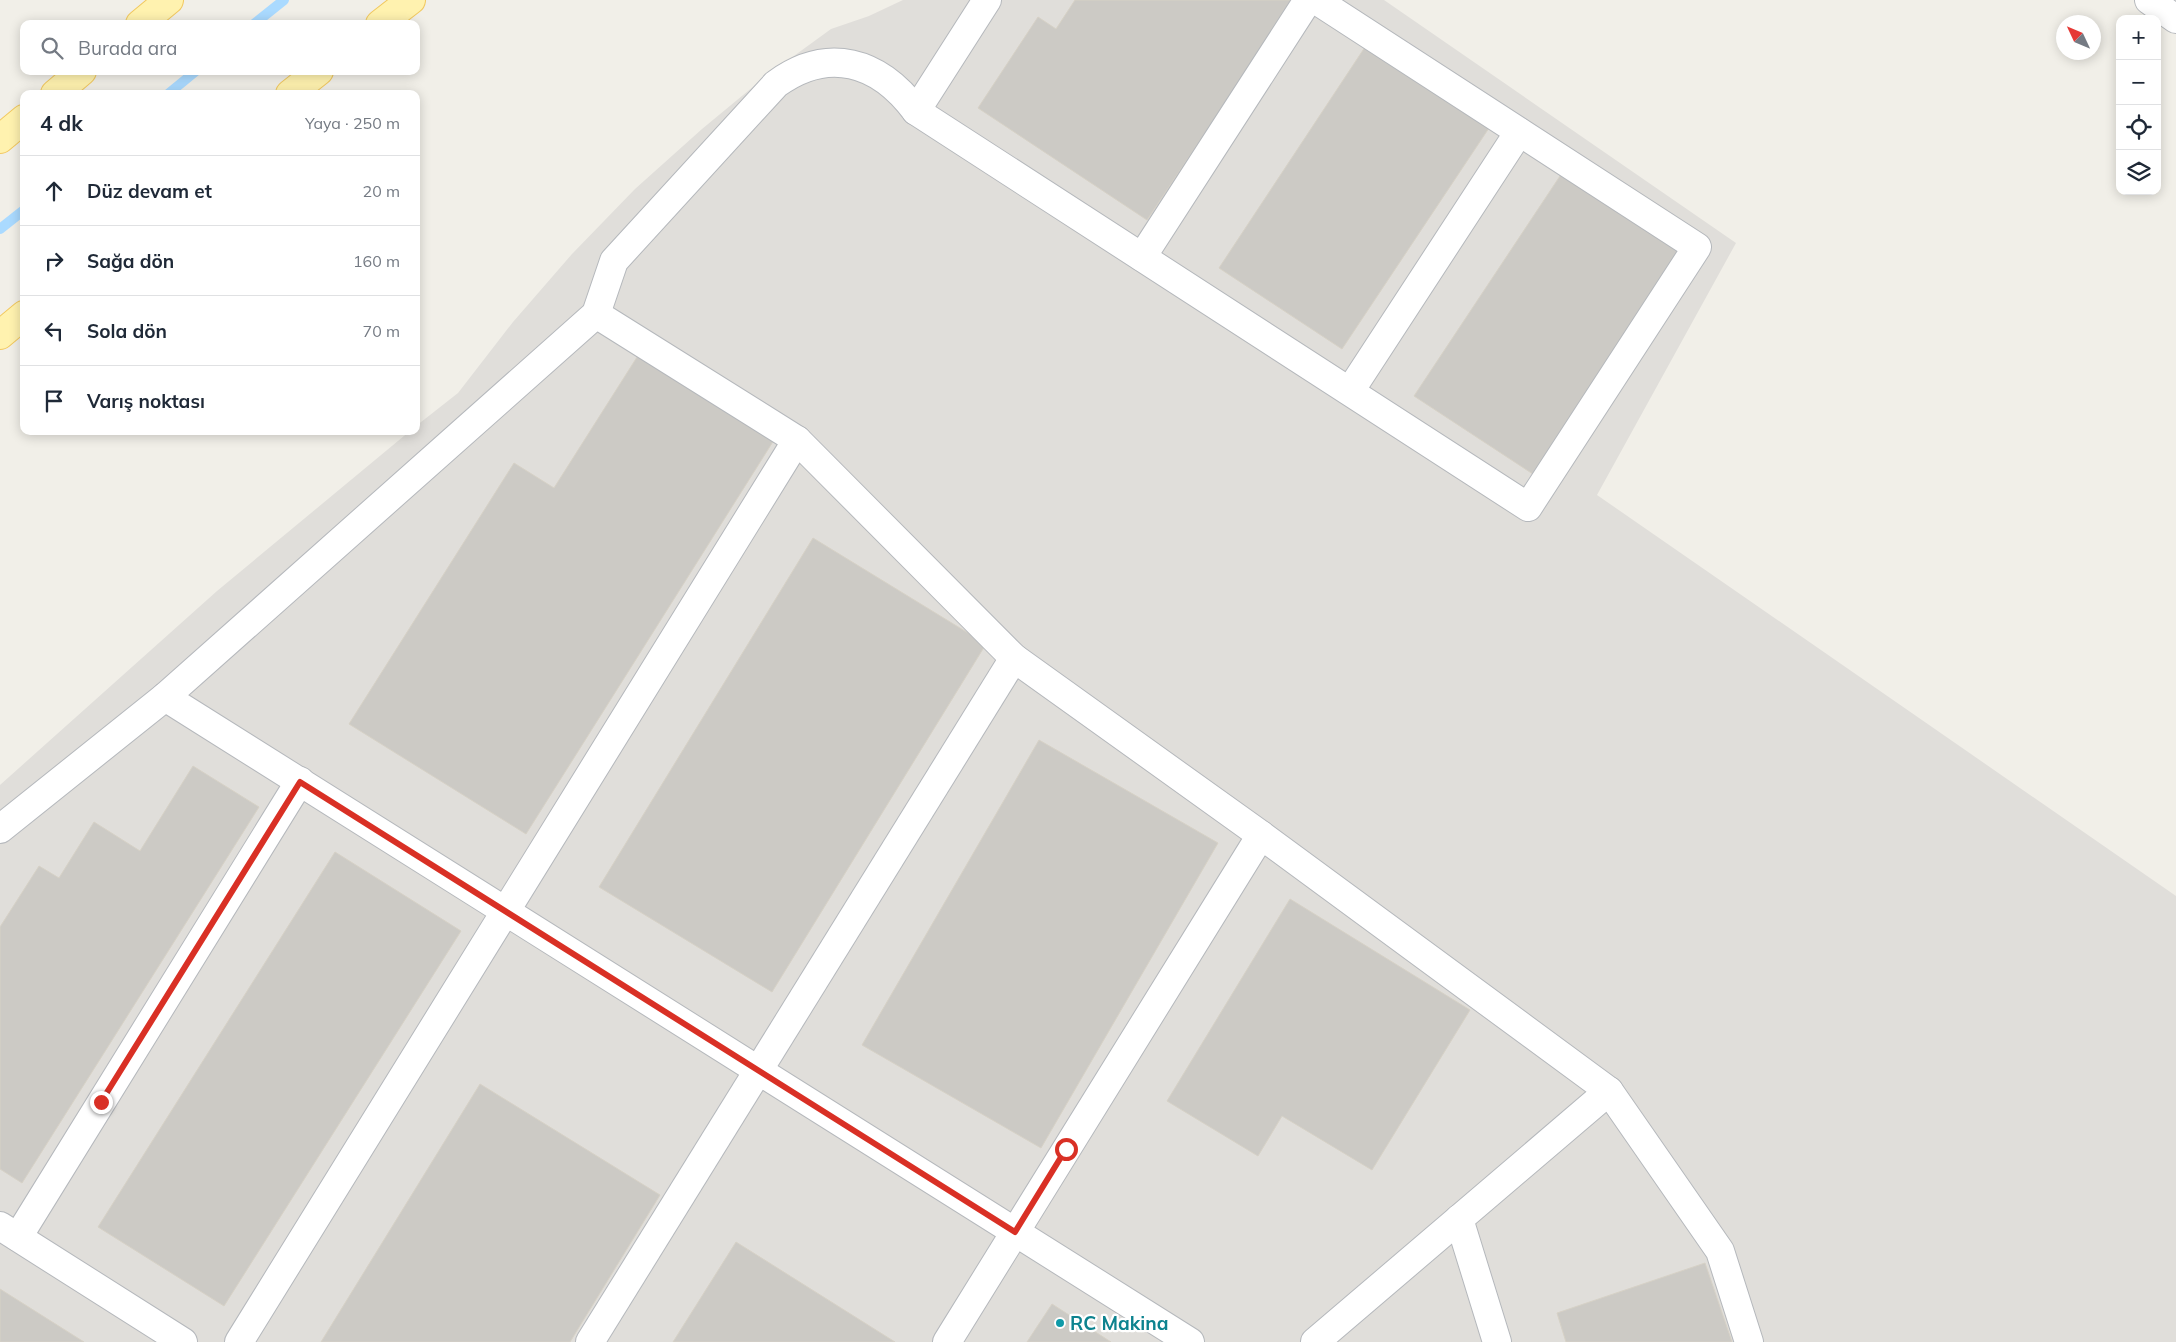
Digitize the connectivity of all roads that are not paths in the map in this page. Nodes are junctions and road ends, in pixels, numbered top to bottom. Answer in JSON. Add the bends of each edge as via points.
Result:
{"nodes":[{"id":1,"x":169,"y":0,"type":"edge"},
{"id":2,"x":411,"y":0,"type":"edge"},
{"id":3,"x":987,"y":0,"type":"edge"},
{"id":4,"x":1308,"y":0,"type":"edge"},
{"id":5,"x":1316,"y":0,"type":"edge"},
{"id":6,"x":2149,"y":0,"type":"edge"},
{"id":7,"x":145,"y":20,"type":"edge"},
{"id":8,"x":385,"y":20,"type":"edge"},
{"id":9,"x":2176,"y":20,"type":"edge"},
{"id":10,"x":77,"y":75,"type":"edge"},
{"id":11,"x":314,"y":75,"type":"edge"},
{"id":12,"x":60,"y":90,"type":"edge"},
{"id":13,"x":295,"y":90,"type":"edge"},
{"id":14,"x":916,"y":111,"type":"junction"},
{"id":15,"x":20,"y":122,"type":"edge"},
{"id":16,"x":1519,"y":132,"type":"junction"},
{"id":17,"x":0,"y":139,"type":"edge"},
{"id":18,"x":1142,"y":257,"type":"junction"},
{"id":19,"x":596,"y":314,"type":"junction"},
{"id":20,"x":20,"y":318,"type":"edge"},
{"id":21,"x":0,"y":335,"type":"edge"},
{"id":22,"x":1350,"y":391,"type":"junction"},
{"id":23,"x":797,"y":440,"type":"junction"},
{"id":24,"x":1014,"y":658,"type":"junction"},
{"id":25,"x":165,"y":697,"type":"junction"},
{"id":26,"x":300,"y":782,"type":"junction"},
{"id":27,"x":0,"y":830,"type":"edge"},
{"id":28,"x":1261,"y":835,"type":"junction"},
{"id":29,"x":506,"y":911,"type":"junction"},
{"id":30,"x":758,"y":1070,"type":"junction"},
{"id":31,"x":1609,"y":1092,"type":"junction"},
{"id":32,"x":1459,"y":1219,"type":"junction"},
{"id":33,"x":9,"y":1232,"type":"edge"},
{"id":34,"x":1015,"y":1232,"type":"junction"},
{"id":35,"x":183,"y":1342,"type":"edge"},
{"id":36,"x":239,"y":1342,"type":"edge"},
{"id":37,"x":590,"y":1342,"type":"edge"},
{"id":38,"x":947,"y":1342,"type":"edge"},
{"id":39,"x":1190,"y":1342,"type":"edge"},
{"id":40,"x":1315,"y":1342,"type":"edge"},
{"id":41,"x":1497,"y":1342,"type":"edge"},
{"id":42,"x":1748,"y":1342,"type":"edge"}],
"edges":[{"from":1,"to":7,"type":"main road"},
{"from":2,"to":8,"type":"main road"},
{"from":3,"to":14,"type":"street"},
{"from":4,"to":18,"type":"street"},
{"from":5,"to":16,"type":"street"},
{"from":6,"to":9,"type":"street"},
{"from":10,"to":12,"type":"main road"},
{"from":11,"to":13,"type":"main road"},
{"from":14,"to":18,"type":"street"},
{"from":14,"to":19,"type":"street","via":[[903,93],[868,69],[847,63],[826,63],[789,74],[764,96],[614,261]]},
{"from":15,"to":17,"type":"main road"},
{"from":16,"to":22,"type":"street"},
{"from":16,"to":22,"type":"street","via":[[1697,247],[1555,465],[1528,506]]},
{"from":18,"to":22,"type":"street"},
{"from":19,"to":23,"type":"street"},
{"from":19,"to":25,"type":"street"},
{"from":20,"to":21,"type":"main road"},
{"from":23,"to":24,"type":"street"},
{"from":23,"to":29,"type":"street"},
{"from":24,"to":28,"type":"street"},
{"from":24,"to":30,"type":"street"},
{"from":25,"to":26,"type":"street"},
{"from":25,"to":27,"type":"street"},
{"from":26,"to":29,"type":"street"},
{"from":26,"to":33,"type":"street"},
{"from":28,"to":31,"type":"street"},
{"from":28,"to":34,"type":"street"},
{"from":29,"to":30,"type":"street"},
{"from":29,"to":36,"type":"street"},
{"from":30,"to":34,"type":"street"},
{"from":30,"to":37,"type":"street"},
{"from":31,"to":32,"type":"street"},
{"from":31,"to":42,"type":"street","via":[[1720,1251]]},
{"from":32,"to":40,"type":"street"},
{"from":32,"to":41,"type":"street"},
{"from":33,"to":35,"type":"street"},
{"from":34,"to":38,"type":"street"},
{"from":34,"to":39,"type":"street"}]}
